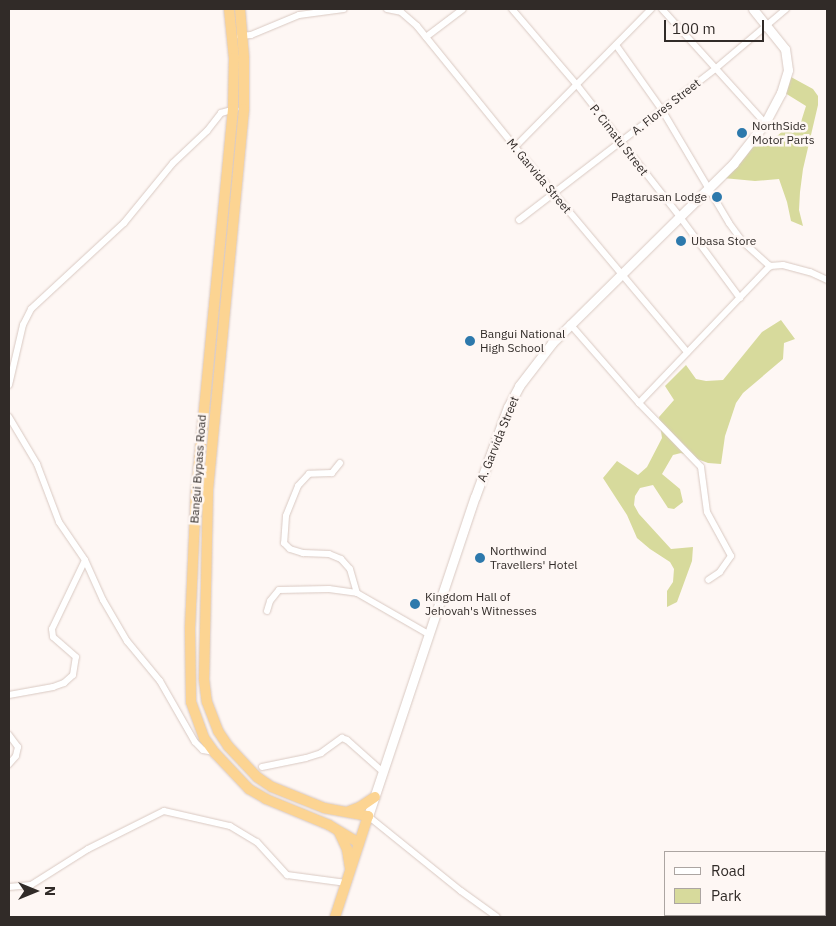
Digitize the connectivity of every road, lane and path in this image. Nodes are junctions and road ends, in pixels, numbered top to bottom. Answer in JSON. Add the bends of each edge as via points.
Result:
{"nodes":[{"id":1,"x":229,"y":9,"type":"edge"},
{"id":2,"x":240,"y":9,"type":"edge"},
{"id":3,"x":344,"y":9,"type":"edge"},
{"id":4,"x":387,"y":9,"type":"edge"},
{"id":5,"x":463,"y":9,"type":"edge"},
{"id":6,"x":512,"y":9,"type":"edge"},
{"id":7,"x":651,"y":9,"type":"edge"},
{"id":8,"x":662,"y":9,"type":"edge"},
{"id":9,"x":752,"y":9,"type":"edge"},
{"id":10,"x":786,"y":9,"type":"edge"},
{"id":11,"x":767,"y":26,"type":"junction"},
{"id":12,"x":237,"y":36,"type":"junction"},
{"id":13,"x":426,"y":37,"type":"junction"},
{"id":14,"x":616,"y":45,"type":"junction"},
{"id":15,"x":715,"y":69,"type":"junction"},
{"id":16,"x":577,"y":85,"type":"junction"},
{"id":17,"x":233,"y":109,"type":"junction"},
{"id":18,"x":244,"y":109,"type":"junction"},
{"id":19,"x":662,"y":110,"type":"junction"},
{"id":20,"x":765,"y":122,"type":"junction"},
{"id":21,"x":620,"y":142,"type":"junction"},
{"id":22,"x":515,"y":148,"type":"junction"},
{"id":23,"x":710,"y":187,"type":"junction"},
{"id":24,"x":554,"y":194,"type":"junction"},
{"id":25,"x":680,"y":216,"type":"junction"},
{"id":26,"x":519,"y":220,"type":"dead end"},
{"id":27,"x":770,"y":266,"type":"junction"},
{"id":28,"x":622,"y":274,"type":"junction"},
{"id":29,"x":827,"y":280,"type":"edge"},
{"id":30,"x":740,"y":298,"type":"junction"},
{"id":31,"x":570,"y":324,"type":"junction"},
{"id":32,"x":687,"y":352,"type":"junction"},
{"id":33,"x":9,"y":385,"type":"edge"},
{"id":34,"x":639,"y":403,"type":"junction"},
{"id":35,"x":9,"y":417,"type":"edge"},
{"id":36,"x":340,"y":463,"type":"dead end"},
{"id":37,"x":85,"y":560,"type":"junction"},
{"id":38,"x":708,"y":580,"type":"dead end"},
{"id":39,"x":357,"y":593,"type":"junction"},
{"id":40,"x":267,"y":612,"type":"dead end"},
{"id":41,"x":430,"y":635,"type":"junction"},
{"id":42,"x":9,"y":695,"type":"edge"},
{"id":43,"x":9,"y":735,"type":"edge"},
{"id":44,"x":215,"y":753,"type":"junction"},
{"id":45,"x":9,"y":764,"type":"edge"},
{"id":46,"x":262,"y":767,"type":"dead end"},
{"id":47,"x":383,"y":772,"type":"junction"},
{"id":48,"x":375,"y":797,"type":"junction"},
{"id":49,"x":300,"y":799,"type":"junction"},
{"id":50,"x":295,"y":811,"type":"junction"},
{"id":51,"x":345,"y":812,"type":"junction"},
{"id":52,"x":368,"y":816,"type":"junction"},
{"id":53,"x":338,"y":831,"type":"junction"},
{"id":54,"x":359,"y":844,"type":"junction"},
{"id":55,"x":351,"y":870,"type":"junction"},
{"id":56,"x":346,"y":883,"type":"junction"},
{"id":57,"x":9,"y":887,"type":"edge"},
{"id":58,"x":335,"y":917,"type":"edge"},
{"id":59,"x":497,"y":917,"type":"edge"}],
"edges":[{"from":1,"to":12,"type":"highway","name":"Bangui Bypass Road"},
{"from":2,"to":12,"type":"highway","name":"Bangui Bypass Road"},
{"from":3,"to":12,"type":"street","via":[[299,15]]},
{"from":4,"to":13,"type":"street","name":"M. Garvida Street","via":[[409,18]]},
{"from":5,"to":13,"type":"street"},
{"from":6,"to":16,"type":"street","name":"P. Cimatu Street"},
{"from":7,"to":14,"type":"street"},
{"from":8,"to":15,"type":"street"},
{"from":9,"to":11,"type":"main road","name":"A. Garvida Street"},
{"from":10,"to":11,"type":"street","name":"A. Flores Street"},
{"from":11,"to":15,"type":"street","name":"A. Flores Street"},
{"from":11,"to":20,"type":"main road","name":"A. Garvida Street","via":[[785,50],[788,70],[781,93]]},
{"from":12,"to":17,"type":"highway","name":"Bangui Bypass Road"},
{"from":12,"to":18,"type":"highway","name":"Bangui Bypass Road"},
{"from":13,"to":22,"type":"street","name":"M. Garvida Street"},
{"from":14,"to":16,"type":"street"},
{"from":14,"to":19,"type":"street"},
{"from":15,"to":19,"type":"street","name":"A. Flores Street"},
{"from":15,"to":20,"type":"street"},
{"from":16,"to":21,"type":"street","name":"P. Cimatu Street"},
{"from":16,"to":22,"type":"street"},
{"from":17,"to":18,"type":"street"},
{"from":17,"to":33,"type":"street","via":[[220,113],[124,222],[31,308],[23,325]]},
{"from":17,"to":44,"type":"highway","name":"Bangui Bypass Road","via":[[201,429],[190,629],[192,702],[197,723]]},
{"from":18,"to":49,"type":"highway","name":"Bangui Bypass Road","via":[[208,491],[204,679],[211,716],[228,746],[257,777]]},
{"from":19,"to":21,"type":"street","name":"A. Flores Street"},
{"from":19,"to":23,"type":"street"},
{"from":20,"to":23,"type":"main road","name":"A. Garvida Street","via":[[744,152]]},
{"from":21,"to":24,"type":"street","name":"A. Flores Street"},
{"from":21,"to":25,"type":"street","name":"P. Cimatu Street"},
{"from":22,"to":24,"type":"street","name":"M. Garvida Street"},
{"from":23,"to":25,"type":"main road","name":"A. Garvida Street"},
{"from":23,"to":27,"type":"street","via":[[717,204],[742,241]]},
{"from":24,"to":26,"type":"street","name":"A. Flores Street"},
{"from":24,"to":28,"type":"street","name":"M. Garvida Street"},
{"from":25,"to":28,"type":"main road","name":"A. Garvida Street"},
{"from":25,"to":30,"type":"street","name":"P. Cimatu Street"},
{"from":27,"to":29,"type":"street","via":[[784,265]]},
{"from":27,"to":30,"type":"street"},
{"from":28,"to":31,"type":"main road","name":"A. Garvida Street"},
{"from":28,"to":32,"type":"street","name":"M. Garvida Street"},
{"from":30,"to":32,"type":"street"},
{"from":31,"to":34,"type":"street"},
{"from":31,"to":41,"type":"main road","name":"A. Garvida Street","via":[[541,355],[508,407]]},
{"from":32,"to":34,"type":"street"},
{"from":34,"to":38,"type":"street","via":[[701,467],[707,512],[731,556],[720,572]]},
{"from":35,"to":37,"type":"street","via":[[37,464],[59,522]]},
{"from":36,"to":39,"type":"street","via":[[332,473],[309,474],[298,486],[286,516],[284,543],[290,549],[303,553],[329,554],[341,559],[350,569]]},
{"from":37,"to":42,"type":"street","via":[[52,629],[53,637],[76,657],[73,675],[53,687]]},
{"from":37,"to":44,"type":"street","via":[[127,641],[160,681],[188,733],[199,747]]},
{"from":39,"to":40,"type":"street","via":[[329,589],[279,590]]},
{"from":39,"to":41,"type":"street"},
{"from":41,"to":47,"type":"main road","name":"A. Garvida Street"},
{"from":43,"to":45,"type":"street","via":[[18,747]]},
{"from":44,"to":50,"type":"highway","name":"Bangui Bypass Road","via":[[249,788]]},
{"from":46,"to":47,"type":"street","via":[[320,753],[342,738]]},
{"from":47,"to":48,"type":"main road","name":"A. Garvida Street"},
{"from":48,"to":51,"type":"highway"},
{"from":48,"to":52,"type":"main road","name":"A. Garvida Street"},
{"from":49,"to":50,"type":"highway"},
{"from":49,"to":51,"type":"highway","name":"Bangui Bypass Road"},
{"from":50,"to":53,"type":"highway","name":"Bangui Bypass Road"},
{"from":51,"to":52,"type":"highway","name":"Bangui Bypass Road"},
{"from":52,"to":54,"type":"highway"},
{"from":52,"to":59,"type":"street"},
{"from":53,"to":54,"type":"highway","name":"Bangui Bypass Road"},
{"from":53,"to":55,"type":"highway","via":[[347,850]]},
{"from":54,"to":55,"type":"highway"},
{"from":55,"to":56,"type":"highway"},
{"from":56,"to":57,"type":"street","via":[[287,875],[257,842],[230,826],[164,811],[88,849],[31,885]]},
{"from":56,"to":58,"type":"highway"}]}
